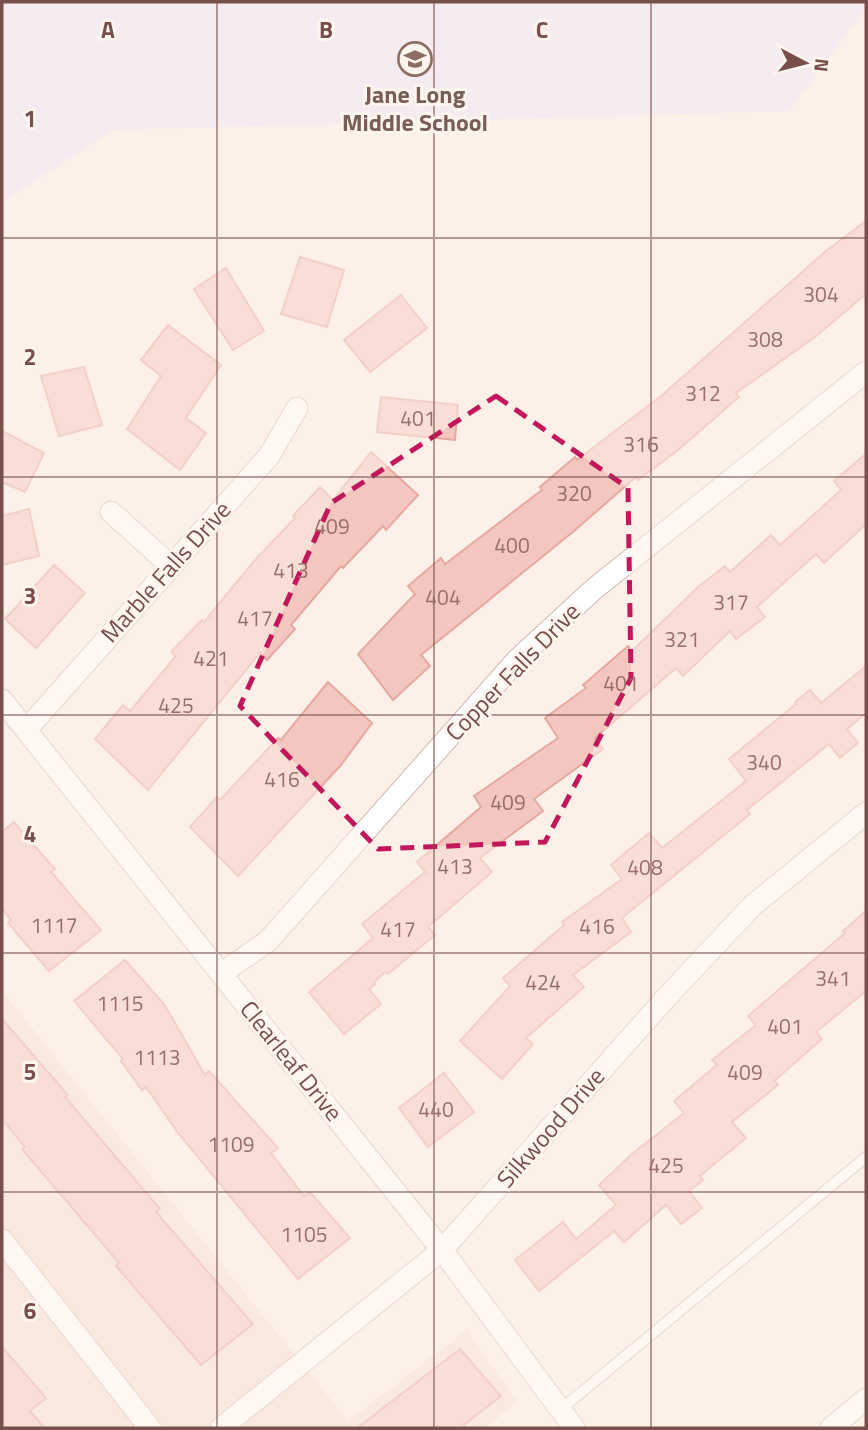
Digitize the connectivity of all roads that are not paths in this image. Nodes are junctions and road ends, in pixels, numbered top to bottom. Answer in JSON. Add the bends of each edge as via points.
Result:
{"nodes":[{"id":1,"x":866,"y":372,"type":"edge"},
{"id":2,"x":297,"y":408,"type":"dead end"},
{"id":3,"x":111,"y":512,"type":"dead end"},
{"id":4,"x":171,"y":566,"type":"junction"},
{"id":5,"x":2,"y":700,"type":"edge"},
{"id":6,"x":26,"y":730,"type":"junction"},
{"id":7,"x":866,"y":813,"type":"edge"},
{"id":8,"x":221,"y":974,"type":"junction"},
{"id":9,"x":866,"y":1157,"type":"edge"},
{"id":10,"x":2,"y":1240,"type":"edge"},
{"id":11,"x":442,"y":1250,"type":"junction"},
{"id":12,"x":866,"y":1399,"type":"edge"},
{"id":13,"x":560,"y":1410,"type":"junction"},
{"id":14,"x":150,"y":1428,"type":"edge"},
{"id":15,"x":221,"y":1428,"type":"edge"},
{"id":16,"x":574,"y":1428,"type":"edge"},
{"id":17,"x":831,"y":1428,"type":"edge"}],
"edges":[{"from":1,"to":8,"type":"street","name":"Copper Falls Drive","via":[[594,589],[517,660],[268,942]]},
{"from":2,"to":4,"type":"street","name":"Marble Falls Drive","via":[[269,456]]},
{"from":3,"to":4,"type":"street"},
{"from":4,"to":6,"type":"street","name":"Marble Falls Drive"},
{"from":5,"to":6,"type":"street","name":"Clearleaf Drive"},
{"from":6,"to":8,"type":"street","name":"Clearleaf Drive"},
{"from":7,"to":11,"type":"street","name":"Silkwood Drive","via":[[752,906]]},
{"from":8,"to":11,"type":"street","name":"Clearleaf Drive"},
{"from":9,"to":13,"type":"lane"},
{"from":10,"to":14,"type":"street"},
{"from":11,"to":13,"type":"street","name":"Clearleaf Drive"},
{"from":11,"to":15,"type":"street","name":"Silkwood Drive"},
{"from":12,"to":17,"type":"street"},
{"from":13,"to":16,"type":"street","name":"Clearleaf Drive"}]}
